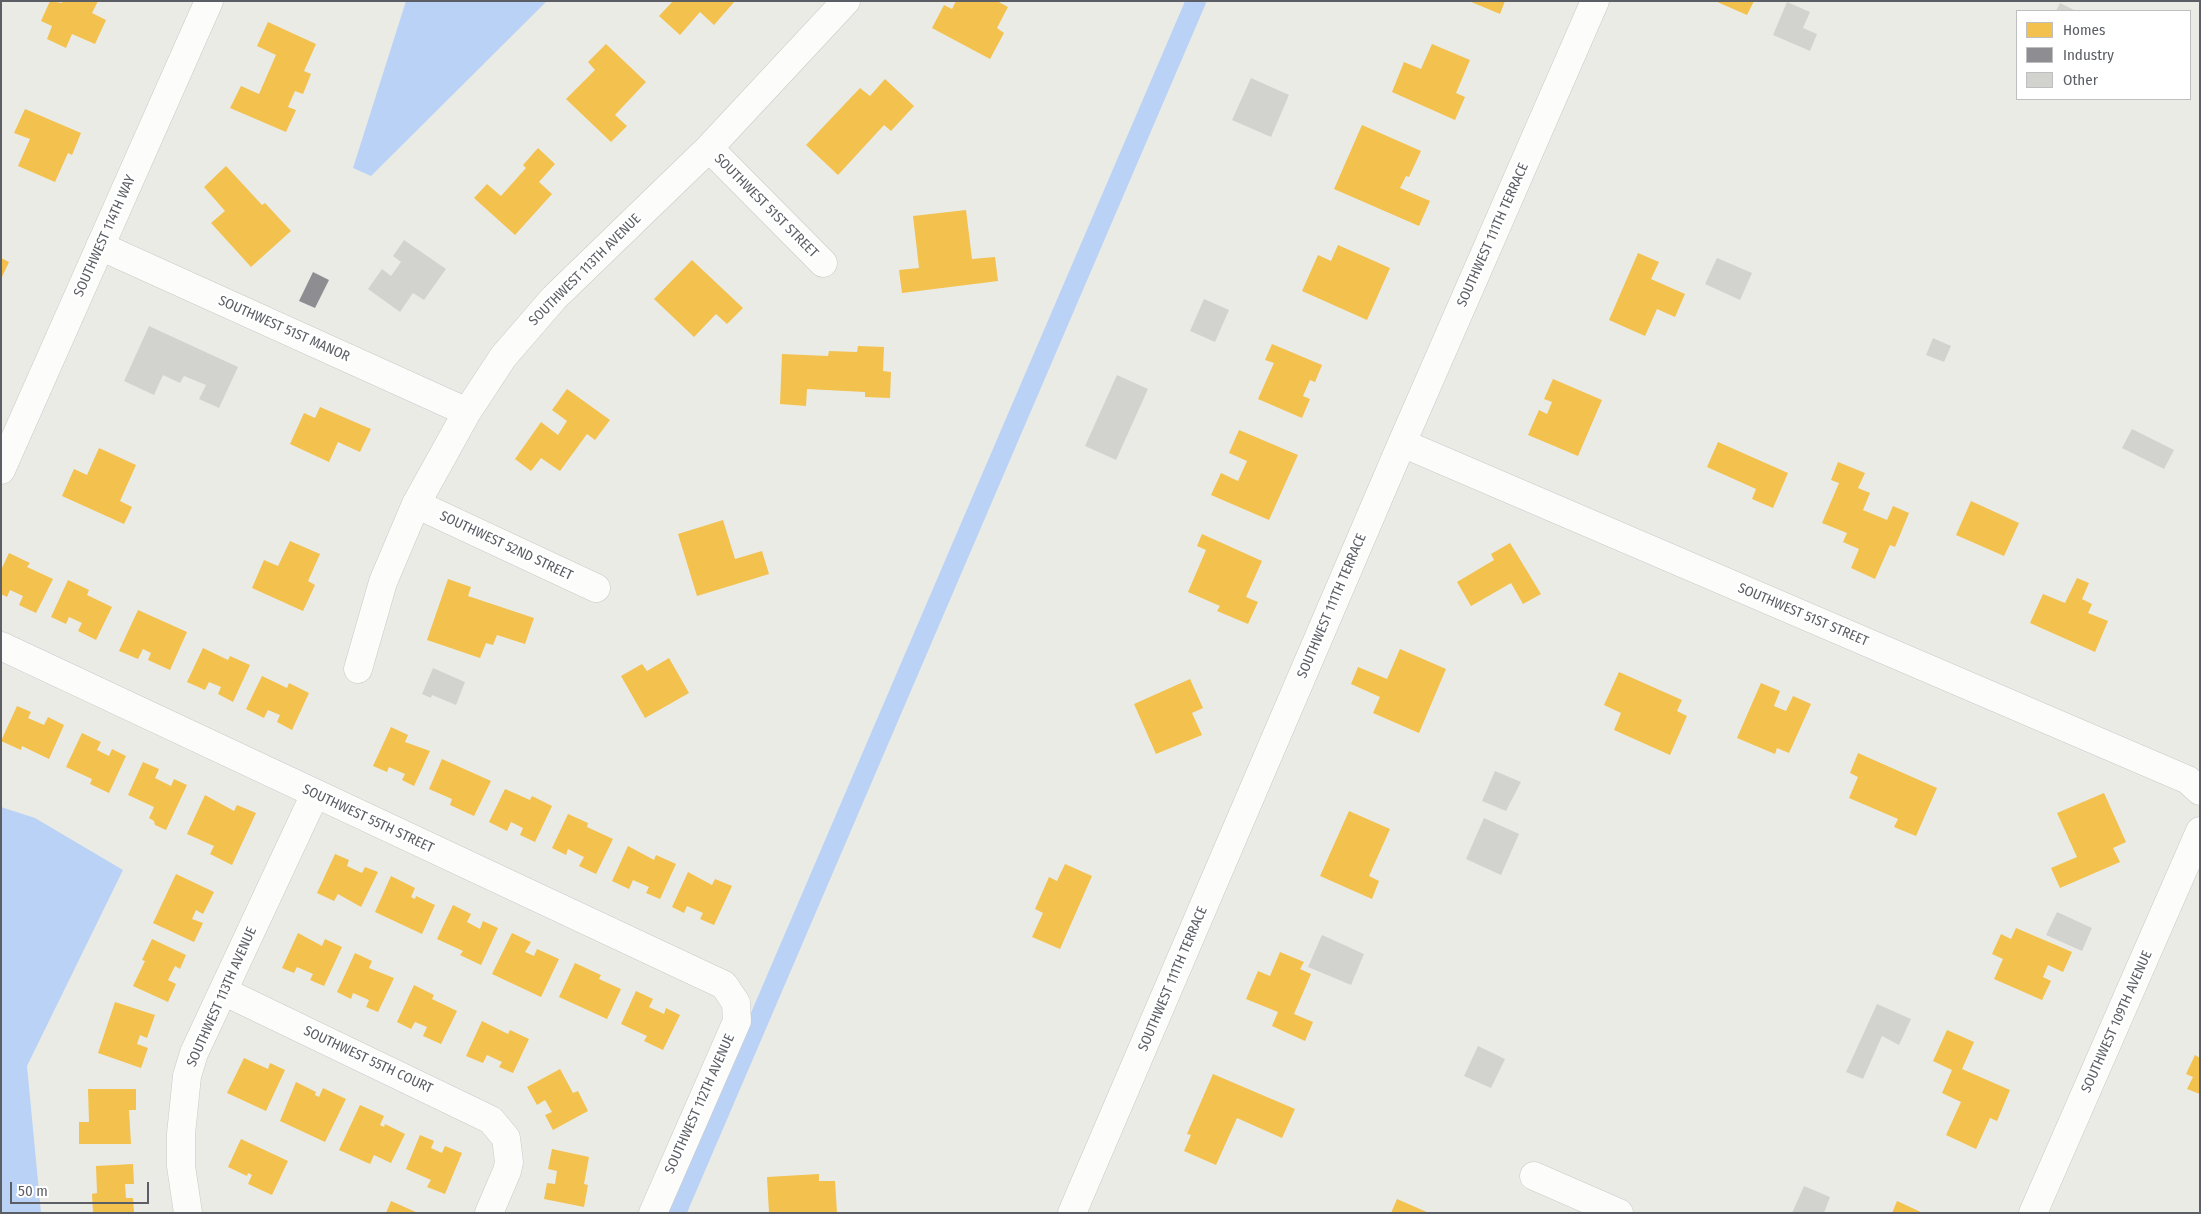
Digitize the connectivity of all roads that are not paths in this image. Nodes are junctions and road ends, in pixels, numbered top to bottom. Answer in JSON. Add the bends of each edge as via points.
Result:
{"nodes":[{"id":1,"x":209,"y":1,"type":"edge"},
{"id":2,"x":846,"y":1,"type":"edge"},
{"id":3,"x":1595,"y":1,"type":"edge"},
{"id":4,"x":708,"y":148,"type":"junction"},
{"id":5,"x":100,"y":246,"type":"junction"},
{"id":6,"x":823,"y":263,"type":"dead end"},
{"id":7,"x":467,"y":412,"type":"junction"},
{"id":8,"x":1402,"y":443,"type":"junction"},
{"id":9,"x":1,"y":470,"type":"edge"},
{"id":10,"x":416,"y":504,"type":"junction"},
{"id":11,"x":596,"y":588,"type":"dead end"},
{"id":12,"x":1,"y":646,"type":"edge"},
{"id":13,"x":358,"y":668,"type":"dead end"},
{"id":14,"x":2200,"y":792,"type":"edge"},
{"id":15,"x":315,"y":794,"type":"junction"},
{"id":16,"x":2200,"y":831,"type":"edge"},
{"id":17,"x":224,"y":991,"type":"junction"},
{"id":18,"x":732,"y":995,"type":"joint"},
{"id":19,"x":1534,"y":1176,"type":"dead end"},
{"id":20,"x":188,"y":1213,"type":"edge"},
{"id":21,"x":489,"y":1213,"type":"edge"},
{"id":22,"x":653,"y":1213,"type":"edge"},
{"id":23,"x":1072,"y":1213,"type":"edge"},
{"id":24,"x":1619,"y":1213,"type":"edge"},
{"id":25,"x":2033,"y":1213,"type":"edge"}],
"edges":[{"from":1,"to":5,"type":"street","name":"SOUTHWEST 114TH WAY"},
{"from":2,"to":4,"type":"street","name":"SOUTHWEST 113TH AVENUE"},
{"from":3,"to":8,"type":"street","name":"SOUTHWEST 111TH TERRACE"},
{"from":4,"to":6,"type":"street","name":"SOUTHWEST 51ST STREET"},
{"from":4,"to":7,"type":"street","name":"SOUTHWEST 113TH AVENUE","via":[[554,298],[503,357]]},
{"from":5,"to":7,"type":"street","name":"SOUTHWEST 51ST MANOR"},
{"from":5,"to":9,"type":"street","name":"SOUTHWEST 114TH WAY"},
{"from":7,"to":10,"type":"street","name":"SOUTHWEST 113TH AVENUE"},
{"from":8,"to":14,"type":"street","name":"SOUTHWEST 51ST STREET","via":[[2179,776]]},
{"from":8,"to":23,"type":"street","name":"SOUTHWEST 111TH TERRACE"},
{"from":10,"to":11,"type":"street","name":"SOUTHWEST 52ND STREET"},
{"from":10,"to":13,"type":"street","name":"SOUTHWEST 113TH AVENUE","via":[[383,582]]},
{"from":12,"to":15,"type":"street","name":"SOUTHWEST 55TH STREET"},
{"from":15,"to":17,"type":"street","name":"SOUTHWEST 113TH AVENUE"},
{"from":15,"to":18,"type":"street","name":"SOUTHWEST 55TH STREET","via":[[718,981]]},
{"from":16,"to":25,"type":"street","name":"SOUTHWEST 109TH AVENUE"},
{"from":17,"to":20,"type":"street","name":"SOUTHWEST 113TH AVENUE","via":[[194,1053],[187,1076],[181,1166]]},
{"from":17,"to":21,"type":"street","name":"SOUTHWEST 55TH COURT","via":[[483,1114],[500,1127],[509,1150],[507,1172]]},
{"from":18,"to":22,"type":"street","name":"SOUTHWEST 112TH AVENUE","via":[[738,1011],[737,1021]]},
{"from":19,"to":24,"type":"street"}]}
